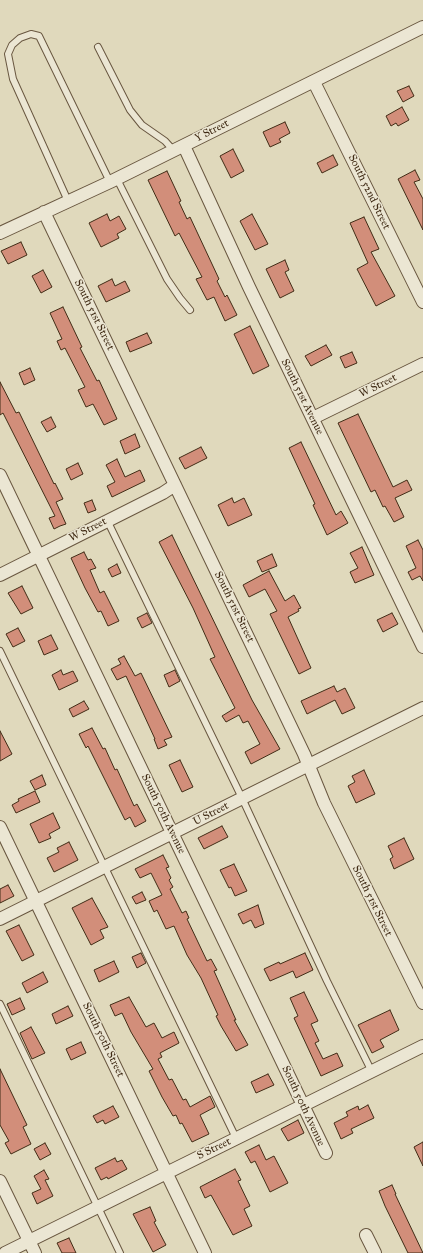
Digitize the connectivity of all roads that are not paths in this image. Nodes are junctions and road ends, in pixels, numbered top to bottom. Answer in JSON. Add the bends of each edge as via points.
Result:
{"nodes":[{"id":1,"x":423,"y":27,"type":"edge"},
{"id":2,"x":98,"y":46,"type":"dead end"},
{"id":3,"x":314,"y":82,"type":"junction"},
{"id":4,"x":179,"y":148,"type":"junction"},
{"id":5,"x":114,"y":181,"type":"junction"},
{"id":6,"x":68,"y":201,"type":"junction"},
{"id":7,"x":44,"y":212,"type":"junction"},
{"id":8,"x":0,"y":233,"type":"edge"},
{"id":9,"x":423,"y":302,"type":"edge"},
{"id":10,"x":190,"y":310,"type":"dead end"},
{"id":11,"x":423,"y":364,"type":"edge"},
{"id":12,"x":313,"y":418,"type":"junction"},
{"id":13,"x":0,"y":475,"type":"edge"},
{"id":14,"x":175,"y":485,"type":"junction"},
{"id":15,"x":107,"y":520,"type":"junction"},
{"id":16,"x":39,"y":555,"type":"junction"},
{"id":17,"x":0,"y":575,"type":"edge"},
{"id":18,"x":423,"y":647,"type":"edge"},
{"id":19,"x":0,"y":651,"type":"edge"},
{"id":20,"x":423,"y":708,"type":"edge"},
{"id":21,"x":308,"y":764,"type":"junction"},
{"id":22,"x":242,"y":798,"type":"junction"},
{"id":23,"x":0,"y":827,"type":"edge"},
{"id":24,"x":173,"y":833,"type":"junction"},
{"id":25,"x":105,"y":867,"type":"junction"},
{"id":26,"x":36,"y":901,"type":"junction"},
{"id":27,"x":0,"y":919,"type":"edge"},
{"id":28,"x":0,"y":1004,"type":"edge"},
{"id":29,"x":423,"y":1004,"type":"edge"},
{"id":30,"x":423,"y":1046,"type":"edge"},
{"id":31,"x":371,"y":1070,"type":"junction"},
{"id":32,"x":303,"y":1105,"type":"junction"},
{"id":33,"x":236,"y":1138,"type":"junction"},
{"id":34,"x":326,"y":1153,"type":"dead end"},
{"id":35,"x":166,"y":1173,"type":"junction"},
{"id":36,"x":0,"y":1181,"type":"edge"},
{"id":37,"x":98,"y":1208,"type":"junction"},
{"id":38,"x":366,"y":1235,"type":"dead end"},
{"id":39,"x":29,"y":1241,"type":"junction"},
{"id":40,"x":5,"y":1253,"type":"edge"},
{"id":41,"x":35,"y":1253,"type":"edge"},
{"id":42,"x":120,"y":1253,"type":"edge"},
{"id":43,"x":205,"y":1253,"type":"edge"},
{"id":44,"x":375,"y":1253,"type":"edge"}],
"edges":[{"from":1,"to":3,"type":"street","name":"Y Street"},
{"from":2,"to":4,"type":"lane","via":[[130,110],[142,125]]},
{"from":3,"to":4,"type":"street","name":"Y Street"},
{"from":3,"to":9,"type":"street","name":"South 52nd Street"},
{"from":4,"to":5,"type":"street","name":"Y Street"},
{"from":4,"to":12,"type":"street","name":"South 51st Avenue"},
{"from":5,"to":6,"type":"street","name":"Y Street"},
{"from":5,"to":6,"type":"lane","via":[[39,36],[31,34],[20,38],[12,45],[8,54],[13,79]]},
{"from":5,"to":10,"type":"lane","via":[[167,278]]},
{"from":6,"to":7,"type":"street","name":"Y Street"},
{"from":7,"to":8,"type":"street","name":"Y Street"},
{"from":7,"to":14,"type":"street","name":"South 51st Street"},
{"from":11,"to":12,"type":"street","name":"W Street"},
{"from":12,"to":18,"type":"street","name":"South 51st Avenue"},
{"from":13,"to":16,"type":"street","name":"South 50th Avenue"},
{"from":14,"to":15,"type":"street","name":"W Street"},
{"from":14,"to":21,"type":"street","name":"South 51st Street"},
{"from":15,"to":16,"type":"street","name":"W Street"},
{"from":15,"to":22,"type":"lane"},
{"from":16,"to":17,"type":"street","name":"W Street"},
{"from":16,"to":24,"type":"street","name":"South 50th Avenue"},
{"from":19,"to":25,"type":"lane"},
{"from":20,"to":21,"type":"street","name":"U Street"},
{"from":21,"to":22,"type":"street","name":"U Street"},
{"from":21,"to":29,"type":"street","name":"South 51st Street","via":[[324,803]]},
{"from":22,"to":24,"type":"street","name":"U Street"},
{"from":22,"to":31,"type":"lane"},
{"from":23,"to":26,"type":"street","name":"South 50th Street"},
{"from":24,"to":25,"type":"street","name":"U Street"},
{"from":24,"to":32,"type":"street","name":"South 50th Avenue"},
{"from":25,"to":26,"type":"street","name":"U Street"},
{"from":25,"to":33,"type":"lane"},
{"from":26,"to":27,"type":"street","name":"U Street"},
{"from":26,"to":35,"type":"street","name":"South 50th Street"},
{"from":28,"to":37,"type":"lane"},
{"from":30,"to":31,"type":"street","name":"S Street"},
{"from":31,"to":32,"type":"street","name":"S Street"},
{"from":32,"to":33,"type":"street","name":"S Street"},
{"from":32,"to":34,"type":"street","name":"South 50th Avenue"},
{"from":33,"to":35,"type":"street","name":"S Street"},
{"from":35,"to":37,"type":"street","name":"S Street"},
{"from":35,"to":43,"type":"street","name":"South 50th Street"},
{"from":36,"to":39,"type":"street"},
{"from":37,"to":39,"type":"street","name":"S Street"},
{"from":37,"to":42,"type":"lane"},
{"from":38,"to":44,"type":"street"},
{"from":39,"to":40,"type":"street","name":"S Street"},
{"from":39,"to":41,"type":"street"}]}
